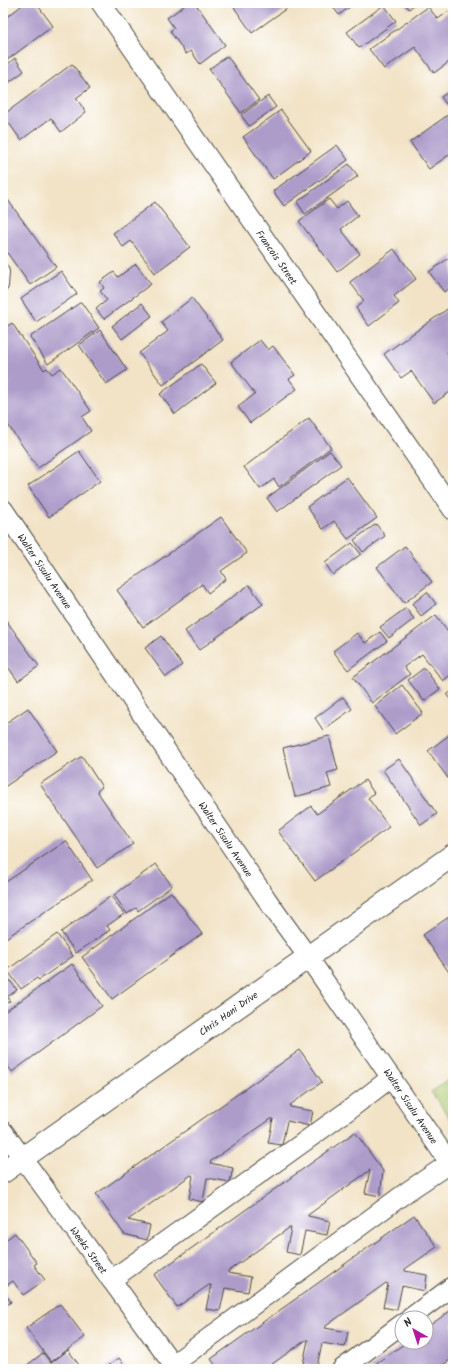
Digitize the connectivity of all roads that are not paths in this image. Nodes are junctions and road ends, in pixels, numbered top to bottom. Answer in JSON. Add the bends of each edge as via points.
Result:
{"nodes":[{"id":1,"x":101,"y":3,"type":"edge"},
{"id":2,"x":3,"y":269,"type":"edge"},
{"id":3,"x":3,"y":286,"type":"edge"},
{"id":4,"x":3,"y":509,"type":"edge"},
{"id":5,"x":453,"y":510,"type":"edge"},
{"id":6,"x":453,"y":855,"type":"edge"},
{"id":7,"x":308,"y":957,"type":"junction"},
{"id":8,"x":392,"y":1077,"type":"junction"},
{"id":9,"x":3,"y":1131,"type":"edge"},
{"id":10,"x":22,"y":1159,"type":"junction"},
{"id":11,"x":451,"y":1165,"type":"edge"},
{"id":12,"x":3,"y":1172,"type":"edge"},
{"id":13,"x":111,"y":1280,"type":"junction"},
{"id":14,"x":453,"y":1286,"type":"edge"},
{"id":15,"x":421,"y":1310,"type":"edge"},
{"id":16,"x":394,"y":1330,"type":"edge"},
{"id":17,"x":174,"y":1367,"type":"edge"},
{"id":18,"x":342,"y":1369,"type":"edge"}],
"edges":[{"from":1,"to":5,"type":"street","name":"Francois Street"},
{"from":2,"to":3,"type":"lane"},
{"from":4,"to":7,"type":"street","name":"Walter Sisulu Avenue"},
{"from":6,"to":7,"type":"street","name":"Chris Hani Drive"},
{"from":7,"to":8,"type":"street","name":"Walter Sisulu Avenue"},
{"from":7,"to":10,"type":"street","name":"Chris Hani Drive"},
{"from":8,"to":11,"type":"street","name":"Walter Sisulu Avenue"},
{"from":8,"to":13,"type":"street"},
{"from":9,"to":10,"type":"street","name":"Weeks Street"},
{"from":10,"to":12,"type":"street","name":"Chris Hani Drive"},
{"from":10,"to":13,"type":"street","name":"Weeks Street"},
{"from":11,"to":17,"type":"street","via":[[402,1196]]},
{"from":13,"to":17,"type":"street","name":"Weeks Street"},
{"from":14,"to":15,"type":"street"},
{"from":16,"to":18,"type":"street"}]}
